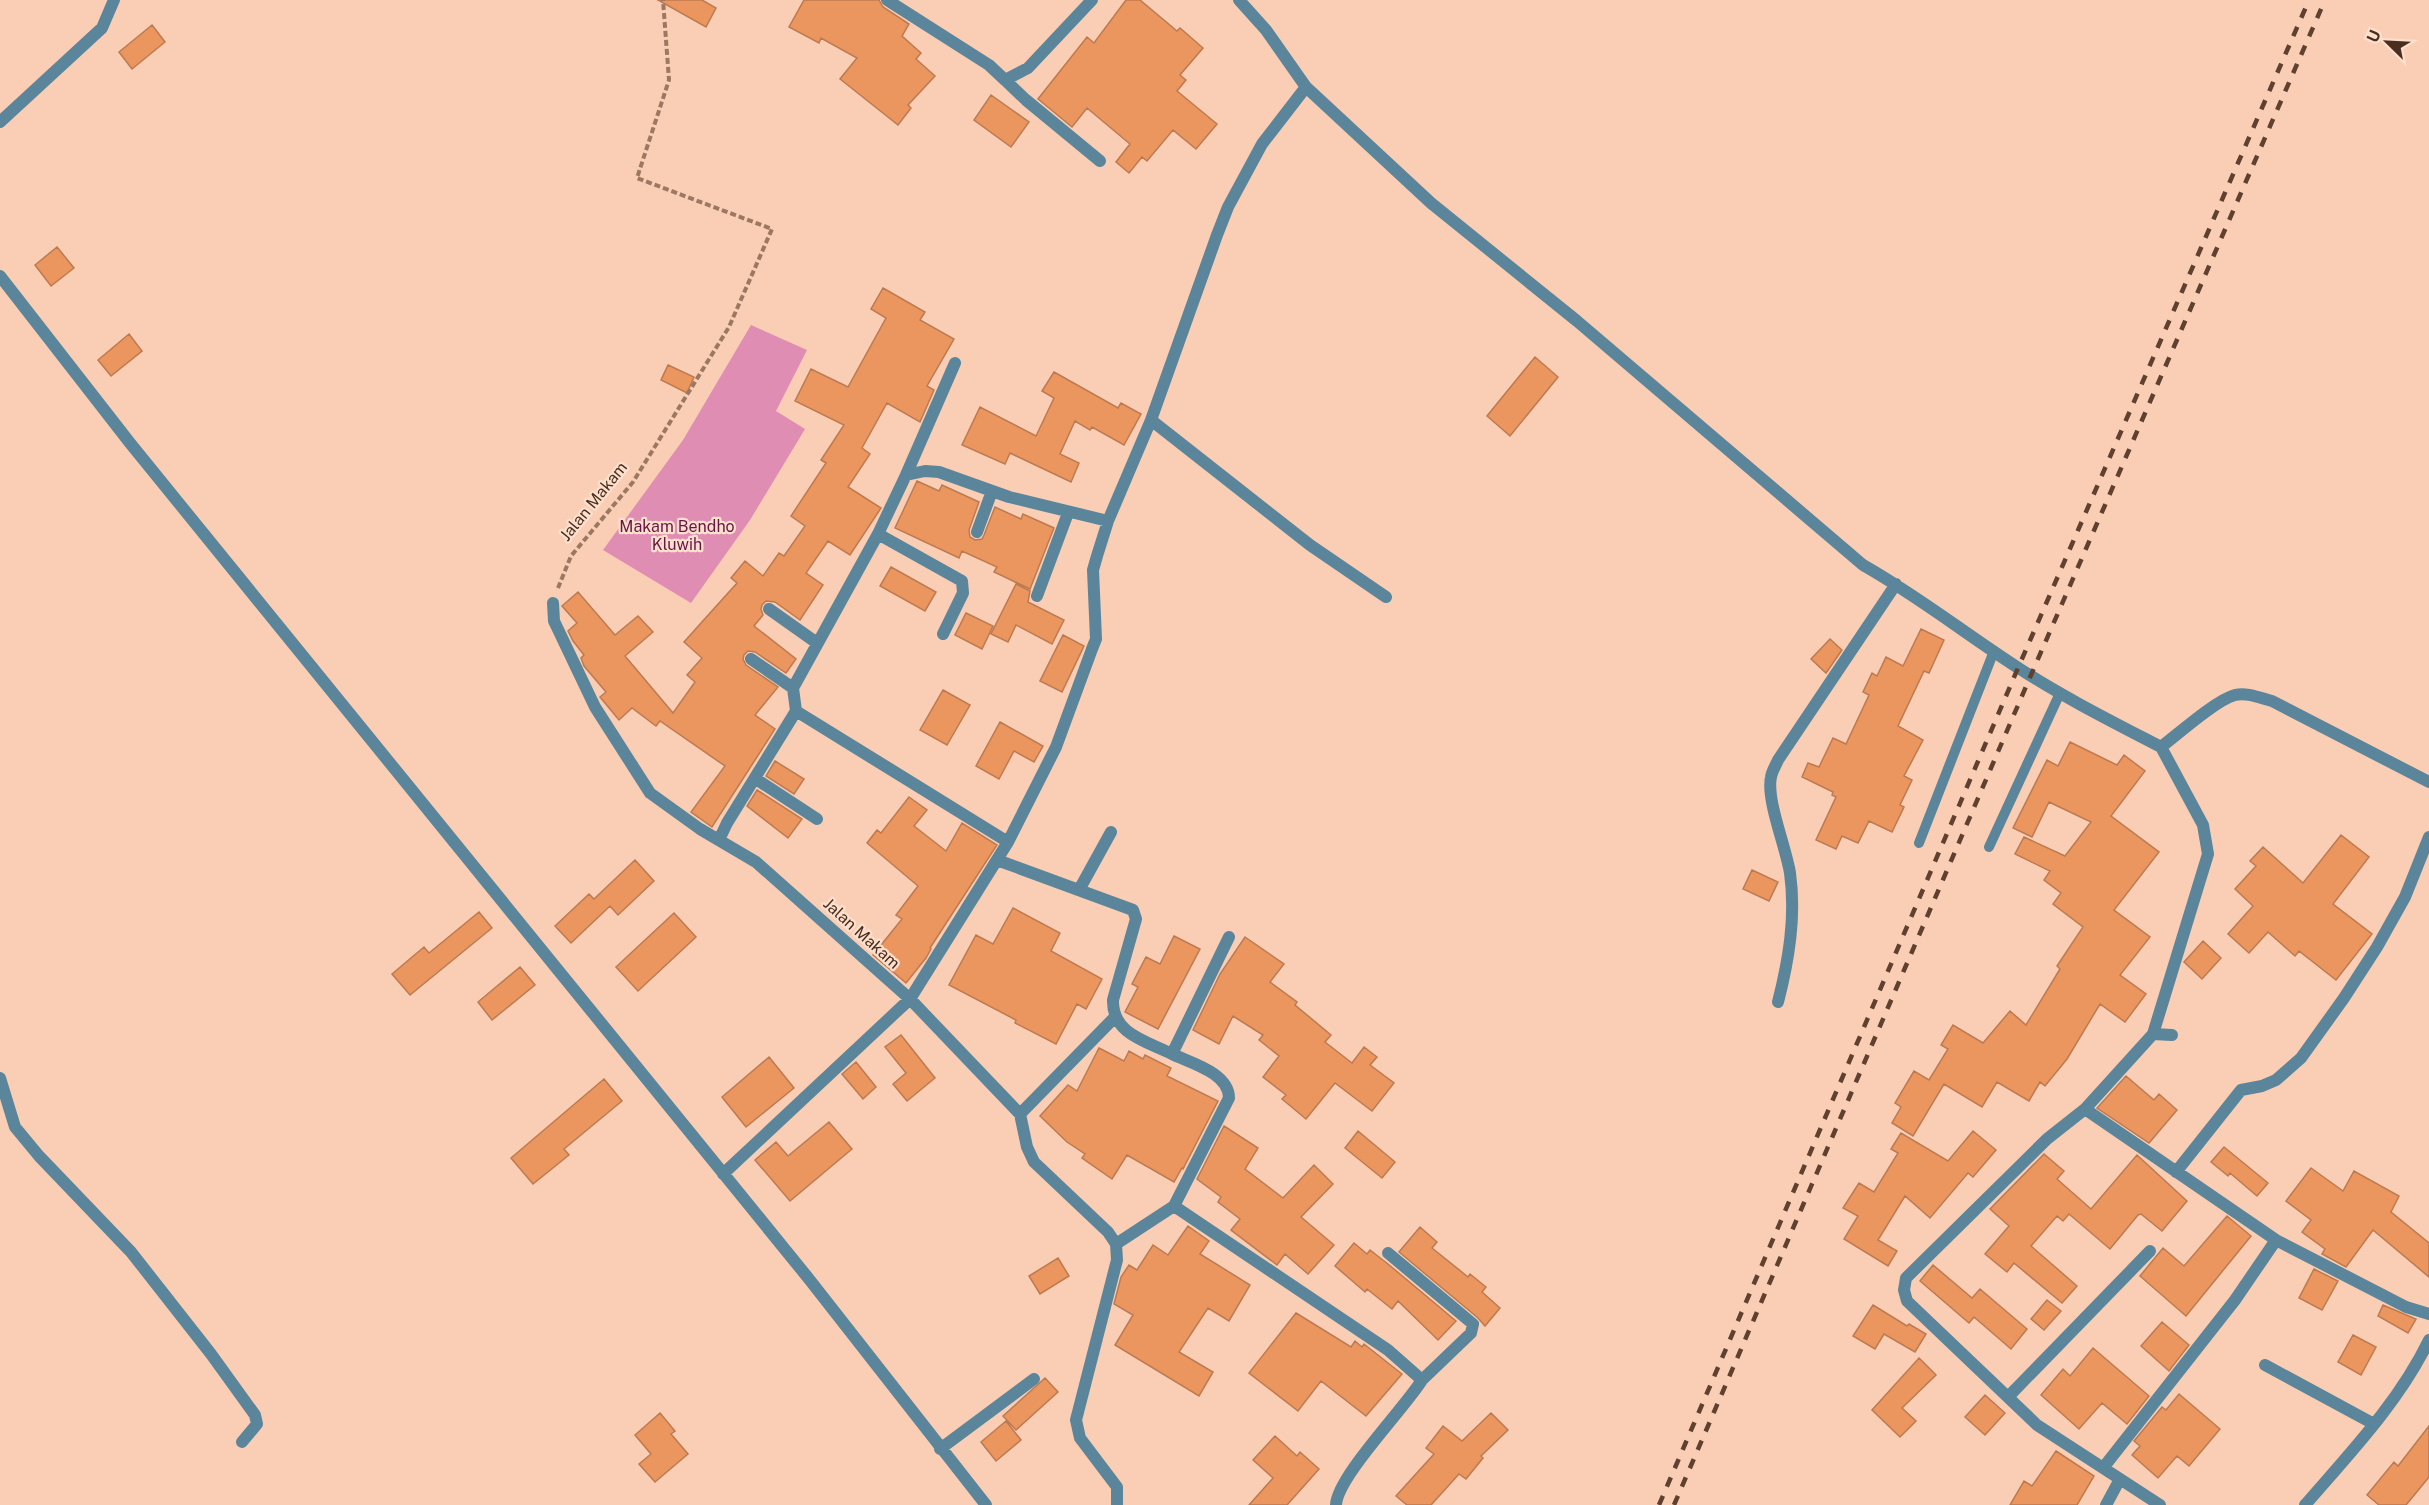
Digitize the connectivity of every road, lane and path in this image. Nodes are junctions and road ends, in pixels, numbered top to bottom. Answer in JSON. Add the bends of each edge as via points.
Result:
{"nodes":[{"id":1,"x":114,"y":0,"type":"edge"},
{"id":2,"x":663,"y":0,"type":"edge"},
{"id":3,"x":887,"y":0,"type":"edge"},
{"id":4,"x":1092,"y":0,"type":"edge"},
{"id":5,"x":1239,"y":0,"type":"edge"},
{"id":6,"x":1005,"y":80,"type":"junction"},
{"id":7,"x":1306,"y":87,"type":"junction"},
{"id":8,"x":0,"y":122,"type":"edge"},
{"id":9,"x":1100,"y":161,"type":"dead end"},
{"id":10,"x":0,"y":276,"type":"edge"},
{"id":11,"x":955,"y":363,"type":"dead end"},
{"id":12,"x":1150,"y":420,"type":"junction"},
{"id":13,"x":906,"y":475,"type":"junction"},
{"id":14,"x":992,"y":491,"type":"junction"},
{"id":15,"x":1068,"y":513,"type":"junction"},
{"id":16,"x":1108,"y":521,"type":"junction"},
{"id":17,"x":977,"y":532,"type":"dead end"},
{"id":18,"x":878,"y":534,"type":"junction"},
{"id":19,"x":1896,"y":584,"type":"junction"},
{"id":20,"x":1037,"y":596,"type":"dead end"},
{"id":21,"x":1386,"y":597,"type":"dead end"},
{"id":22,"x":553,"y":603,"type":"joint"},
{"id":23,"x":769,"y":609,"type":"dead end"},
{"id":24,"x":943,"y":634,"type":"dead end"},
{"id":25,"x":817,"y":643,"type":"junction"},
{"id":26,"x":1994,"y":651,"type":"junction"},
{"id":27,"x":751,"y":659,"type":"dead end"},
{"id":28,"x":793,"y":688,"type":"junction"},
{"id":29,"x":2060,"y":693,"type":"junction"},
{"id":30,"x":795,"y":711,"type":"junction"},
{"id":31,"x":2161,"y":747,"type":"junction"},
{"id":32,"x":756,"y":779,"type":"junction"},
{"id":33,"x":2429,"y":782,"type":"edge"},
{"id":34,"x":817,"y":819,"type":"dead end"},
{"id":35,"x":1111,"y":832,"type":"dead end"},
{"id":36,"x":2429,"y":837,"type":"edge"},
{"id":37,"x":719,"y":840,"type":"junction"},
{"id":38,"x":1008,"y":842,"type":"junction"},
{"id":39,"x":1918,"y":843,"type":"dead end"},
{"id":40,"x":1989,"y":847,"type":"dead end"},
{"id":41,"x":997,"y":860,"type":"junction"},
{"id":42,"x":1079,"y":890,"type":"junction"},
{"id":43,"x":1229,"y":937,"type":"dead end"},
{"id":44,"x":910,"y":999,"type":"junction"},
{"id":45,"x":1778,"y":1002,"type":"dead end"},
{"id":46,"x":1115,"y":1017,"type":"junction"},
{"id":47,"x":2153,"y":1034,"type":"junction"},
{"id":48,"x":2172,"y":1035,"type":"dead end"},
{"id":49,"x":1172,"y":1054,"type":"junction"},
{"id":50,"x":0,"y":1078,"type":"edge"},
{"id":51,"x":2085,"y":1108,"type":"junction"},
{"id":52,"x":1020,"y":1114,"type":"junction"},
{"id":53,"x":2176,"y":1172,"type":"junction"},
{"id":54,"x":723,"y":1174,"type":"junction"},
{"id":55,"x":1174,"y":1206,"type":"junction"},
{"id":56,"x":2276,"y":1240,"type":"junction"},
{"id":57,"x":1116,"y":1244,"type":"junction"},
{"id":58,"x":2150,"y":1251,"type":"dead end"},
{"id":59,"x":1388,"y":1253,"type":"dead end"},
{"id":60,"x":2429,"y":1314,"type":"edge"},
{"id":61,"x":2429,"y":1340,"type":"edge"},
{"id":62,"x":2265,"y":1365,"type":"dead end"},
{"id":63,"x":1034,"y":1379,"type":"dead end"},
{"id":64,"x":1422,"y":1380,"type":"junction"},
{"id":65,"x":2008,"y":1397,"type":"junction"},
{"id":66,"x":2374,"y":1424,"type":"junction"},
{"id":67,"x":242,"y":1442,"type":"dead end"},
{"id":68,"x":940,"y":1449,"type":"junction"},
{"id":69,"x":2103,"y":1468,"type":"junction"},
{"id":70,"x":2120,"y":1479,"type":"junction"},
{"id":71,"x":986,"y":1505,"type":"edge"},
{"id":72,"x":1117,"y":1505,"type":"edge"},
{"id":73,"x":1336,"y":1505,"type":"edge"},
{"id":74,"x":2106,"y":1505,"type":"edge"},
{"id":75,"x":2160,"y":1505,"type":"edge"},
{"id":76,"x":2305,"y":1505,"type":"edge"}],
"edges":[{"from":1,"to":8,"type":"street","via":[[102,28]]},
{"from":2,"to":22,"type":"path","name":"Jalan Makam","via":[[669,80],[637,178],[772,229],[729,327],[633,482],[571,556]]},
{"from":3,"to":6,"type":"street","via":[[980,58]]},
{"from":4,"to":6,"type":"street","via":[[1028,68]]},
{"from":5,"to":7,"type":"street","via":[[1266,30]]},
{"from":6,"to":9,"type":"street"},
{"from":7,"to":12,"type":"street","via":[[1262,144],[1228,207]]},
{"from":7,"to":19,"type":"street","via":[[1431,202],[1863,565]]},
{"from":10,"to":54,"type":"street","via":[[166,489]]},
{"from":11,"to":13,"type":"street"},
{"from":12,"to":16,"type":"street"},
{"from":12,"to":21,"type":"street","via":[[1310,544]]},
{"from":13,"to":14,"type":"street","via":[[939,472]]},
{"from":13,"to":18,"type":"street"},
{"from":14,"to":15,"type":"street"},
{"from":14,"to":17,"type":"street"},
{"from":15,"to":16,"type":"street"},
{"from":15,"to":20,"type":"street"},
{"from":16,"to":38,"type":"street","via":[[1093,570],[1092,650],[1056,747]]},
{"from":18,"to":24,"type":"street","via":[[962,581],[963,593]]},
{"from":18,"to":25,"type":"street"},
{"from":19,"to":26,"type":"street"},
{"from":19,"to":45,"type":"street","via":[[1778,760],[1771,777],[1771,795],[1790,873],[1792,920]]},
{"from":22,"to":37,"type":"street","name":"Jalan Makam","via":[[554,621],[595,707],[651,793]]},
{"from":23,"to":25,"type":"street"},
{"from":25,"to":28,"type":"street"},
{"from":26,"to":29,"type":"street"},
{"from":26,"to":39,"type":"lane"},
{"from":27,"to":28,"type":"street"},
{"from":28,"to":30,"type":"street"},
{"from":29,"to":31,"type":"street"},
{"from":29,"to":40,"type":"lane"},
{"from":30,"to":32,"type":"street"},
{"from":30,"to":38,"type":"street"},
{"from":31,"to":33,"type":"street","via":[[2219,702],[2249,695],[2272,701]]},
{"from":31,"to":47,"type":"street","via":[[2204,825],[2208,854]]},
{"from":32,"to":34,"type":"street"},
{"from":32,"to":37,"type":"street"},
{"from":35,"to":42,"type":"street"},
{"from":36,"to":53,"type":"street","via":[[2405,897],[2377,947],[2301,1058],[2276,1080],[2241,1090]]},
{"from":37,"to":44,"type":"street","name":"Jalan Makam","via":[[756,862]]},
{"from":38,"to":41,"type":"street"},
{"from":41,"to":42,"type":"street"},
{"from":41,"to":44,"type":"street"},
{"from":42,"to":46,"type":"street","via":[[1133,910],[1136,919],[1113,1000]]},
{"from":43,"to":49,"type":"street"},
{"from":44,"to":52,"type":"street","name":"Jalan Makam"},
{"from":44,"to":54,"type":"street"},
{"from":46,"to":49,"type":"street","via":[[1124,1030]]},
{"from":46,"to":52,"type":"street"},
{"from":47,"to":48,"type":"street"},
{"from":47,"to":51,"type":"street"},
{"from":49,"to":55,"type":"street","via":[[1218,1077],[1229,1092]]},
{"from":50,"to":67,"type":"street","via":[[15,1127],[131,1252],[255,1415],[257,1424]]},
{"from":51,"to":53,"type":"street"},
{"from":51,"to":65,"type":"street","via":[[2047,1139],[1906,1278],[1907,1301]]},
{"from":52,"to":57,"type":"street","via":[[1034,1162]]},
{"from":53,"to":56,"type":"street"},
{"from":54,"to":68,"type":"street"},
{"from":55,"to":57,"type":"street"},
{"from":55,"to":64,"type":"street","via":[[1388,1350]]},
{"from":56,"to":60,"type":"street","via":[[2406,1307]]},
{"from":56,"to":69,"type":"street","via":[[2235,1300]]},
{"from":57,"to":72,"type":"street","via":[[1117,1260],[1076,1420],[1080,1438],[1117,1487]]},
{"from":58,"to":65,"type":"street"},
{"from":59,"to":64,"type":"street","via":[[1473,1324],[1471,1333]]},
{"from":61,"to":66,"type":"street","via":[[2414,1371]]},
{"from":62,"to":66,"type":"street"},
{"from":63,"to":68,"type":"street"},
{"from":64,"to":73,"type":"street","via":[[1353,1470]]},
{"from":65,"to":69,"type":"street","via":[[2037,1425]]},
{"from":66,"to":76,"type":"street"},
{"from":68,"to":71,"type":"street"},
{"from":69,"to":70,"type":"street"},
{"from":70,"to":74,"type":"street"},
{"from":70,"to":75,"type":"street"}]}
